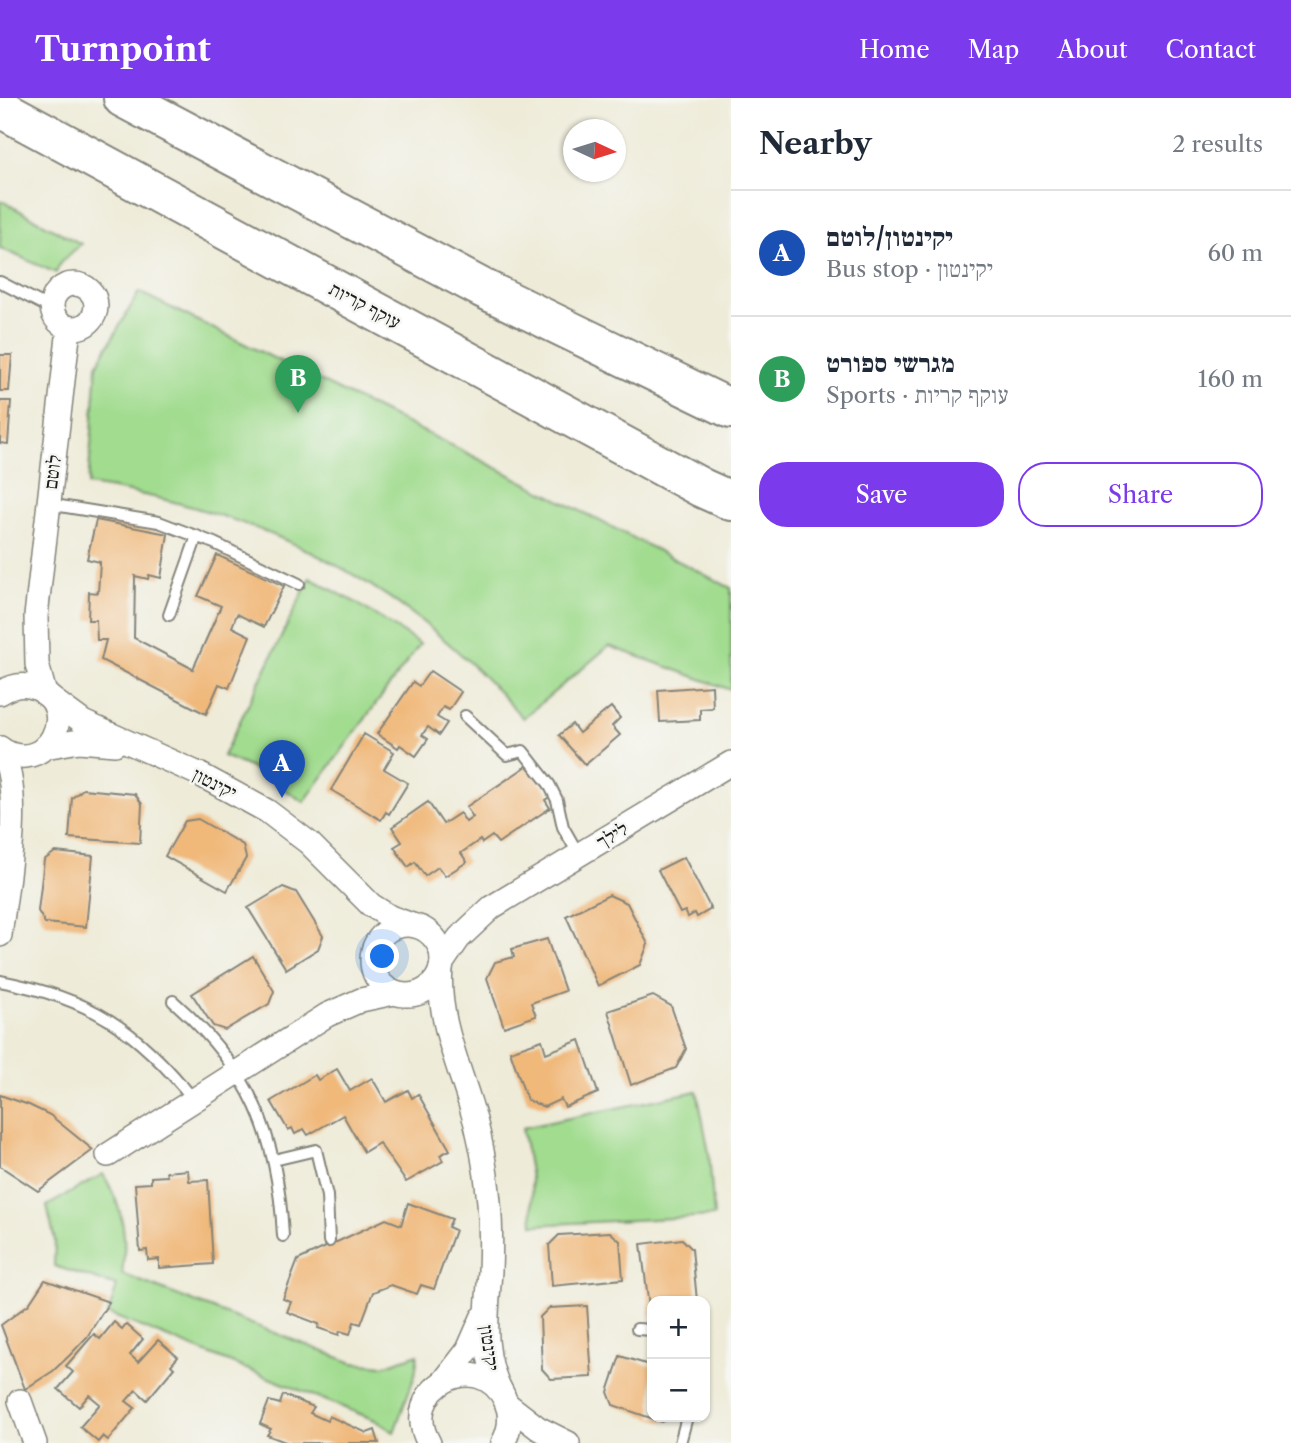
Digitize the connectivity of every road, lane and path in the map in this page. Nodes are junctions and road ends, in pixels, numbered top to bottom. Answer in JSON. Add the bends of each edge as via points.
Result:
{"nodes":[{"id":1,"x":123,"y":98,"type":"edge"},
{"id":2,"x":0,"y":108,"type":"edge"},
{"id":3,"x":0,"y":282,"type":"edge"},
{"id":4,"x":52,"y":309,"type":"junction"},
{"id":5,"x":69,"y":328,"type":"junction"},
{"id":6,"x":731,"y":409,"type":"edge"},
{"id":7,"x":731,"y":501,"type":"edge"},
{"id":8,"x":48,"y":503,"type":"junction"},
{"id":9,"x":197,"y":536,"type":"junction"},
{"id":10,"x":299,"y":584,"type":"dead end"},
{"id":11,"x":169,"y":615,"type":"dead end"},
{"id":12,"x":36,"y":616,"type":"junction"},
{"id":13,"x":2,"y":692,"type":"edge"},
{"id":14,"x":47,"y":695,"type":"junction"},
{"id":15,"x":465,"y":716,"type":"dead end"},
{"id":16,"x":139,"y":747,"type":"junction"},
{"id":17,"x":0,"y":748,"type":"edge"},
{"id":18,"x":43,"y":749,"type":"junction"},
{"id":19,"x":731,"y":763,"type":"edge"},
{"id":20,"x":13,"y":812,"type":"junction"},
{"id":21,"x":579,"y":855,"type":"junction"},
{"id":22,"x":348,"y":883,"type":"junction"},
{"id":23,"x":492,"y":907,"type":"junction"},
{"id":24,"x":416,"y":926,"type":"junction"},
{"id":25,"x":1,"y":927,"type":"edge"},
{"id":26,"x":372,"y":957,"type":"junction"},
{"id":27,"x":442,"y":965,"type":"junction"},
{"id":28,"x":0,"y":981,"type":"edge"},
{"id":29,"x":396,"y":993,"type":"junction"},
{"id":30,"x":173,"y":1001,"type":"dead end"},
{"id":31,"x":327,"y":1015,"type":"junction"},
{"id":32,"x":456,"y":1061,"type":"junction"},
{"id":33,"x":238,"y":1072,"type":"junction"},
{"id":34,"x":194,"y":1100,"type":"junction"},
{"id":35,"x":108,"y":1155,"type":"dead end"},
{"id":36,"x":274,"y":1160,"type":"junction"},
{"id":37,"x":283,"y":1236,"type":"dead end"},
{"id":38,"x":330,"y":1241,"type":"dead end"},
{"id":39,"x":488,"y":1298,"type":"junction"},
{"id":40,"x":637,"y":1329,"type":"dead end"},
{"id":41,"x":647,"y":1330,"type":"edge"},
{"id":42,"x":442,"y":1382,"type":"junction"},
{"id":43,"x":505,"y":1399,"type":"junction"},
{"id":44,"x":20,"y":1402,"type":"dead end"},
{"id":45,"x":686,"y":1422,"type":"edge"},
{"id":46,"x":426,"y":1439,"type":"edge"},
{"id":47,"x":35,"y":1443,"type":"edge"},
{"id":48,"x":503,"y":1443,"type":"edge"},
{"id":49,"x":568,"y":1443,"type":"edge"},
{"id":50,"x":680,"y":1443,"type":"edge"}],
"edges":[{"from":1,"to":6,"type":"highway","via":[[482,288]]},
{"from":2,"to":7,"type":"highway","name":"עוקף קריות"},
{"from":3,"to":4,"type":"lane"},
{"from":4,"to":5,"type":"street","via":[[60,324]]},
{"from":4,"to":5,"type":"street","via":[[55,295],[65,286],[79,285],[91,292],[96,304],[93,318],[80,328]]},
{"from":5,"to":8,"type":"street","name":"לוטם"},
{"from":8,"to":9,"type":"lane","via":[[159,522]]},
{"from":8,"to":12,"type":"street","name":"לוטם"},
{"from":9,"to":10,"type":"lane"},
{"from":9,"to":11,"type":"lane"},
{"from":12,"to":13,"type":"street","name":"לוטם","via":[[22,660]]},
{"from":12,"to":14,"type":"street","name":"לוטם","via":[[37,664]]},
{"from":13,"to":14,"type":"street","via":[[25,685]]},
{"from":14,"to":16,"type":"street","name":"יקינטון","via":[[83,722]]},
{"from":14,"to":18,"type":"street","name":"לוטם","via":[[57,723]]},
{"from":15,"to":21,"type":"lane","via":[[507,755],[523,751],[549,784],[562,827]]},
{"from":16,"to":18,"type":"street","name":"יקינטון","via":[[79,741]]},
{"from":16,"to":22,"type":"street","name":"יקינטון","via":[[267,811]]},
{"from":17,"to":18,"type":"street","name":"יקינטון","via":[[20,756]]},
{"from":17,"to":20,"type":"street","via":[[9,772]]},
{"from":18,"to":20,"type":"street"},
{"from":19,"to":21,"type":"street","name":"לילך"},
{"from":20,"to":25,"type":"street"},
{"from":21,"to":23,"type":"street","name":"לילך"},
{"from":22,"to":24,"type":"street","name":"יקינטון","via":[[377,910]]},
{"from":22,"to":26,"type":"street","name":"יקינטון","via":[[367,923]]},
{"from":23,"to":24,"type":"street","name":"לילך","via":[[456,921]]},
{"from":23,"to":27,"type":"street","name":"לילך","via":[[459,938]]},
{"from":24,"to":26,"type":"street","via":[[398,926],[384,934]]},
{"from":24,"to":27,"type":"street","via":[[437,941]]},
{"from":26,"to":29,"type":"street","via":[[378,979]]},
{"from":26,"to":31,"type":"street","via":[[360,985]]},
{"from":27,"to":29,"type":"street","via":[[426,990]]},
{"from":27,"to":32,"type":"street","name":"יקינטון","via":[[442,1010]]},
{"from":28,"to":34,"type":"lane","via":[[67,998],[109,1018],[163,1062]]},
{"from":29,"to":31,"type":"street","via":[[361,1000]]},
{"from":29,"to":32,"type":"street","name":"יקינטון","via":[[428,1017]]},
{"from":30,"to":33,"type":"lane"},
{"from":31,"to":33,"type":"street"},
{"from":32,"to":39,"type":"street","name":"יקינטון","via":[[486,1175],[491,1236]]},
{"from":33,"to":34,"type":"street"},
{"from":33,"to":36,"type":"lane"},
{"from":34,"to":35,"type":"street"},
{"from":36,"to":37,"type":"lane"},
{"from":36,"to":38,"type":"lane","via":[[316,1150],[327,1196]]},
{"from":39,"to":42,"type":"street","name":"יקינטון","via":[[473,1342]]},
{"from":39,"to":43,"type":"street","name":"יקינטון","via":[[488,1355]]},
{"from":40,"to":41,"type":"lane"},
{"from":42,"to":43,"type":"street","via":[[455,1376],[476,1376],[489,1381]]},
{"from":42,"to":46,"type":"street","name":"יקינטון","via":[[425,1402]]},
{"from":43,"to":48,"type":"street","via":[[510,1422]]},
{"from":43,"to":49,"type":"street","via":[[538,1428]]},
{"from":44,"to":47,"type":"street"},
{"from":45,"to":50,"type":"lane"}]}
